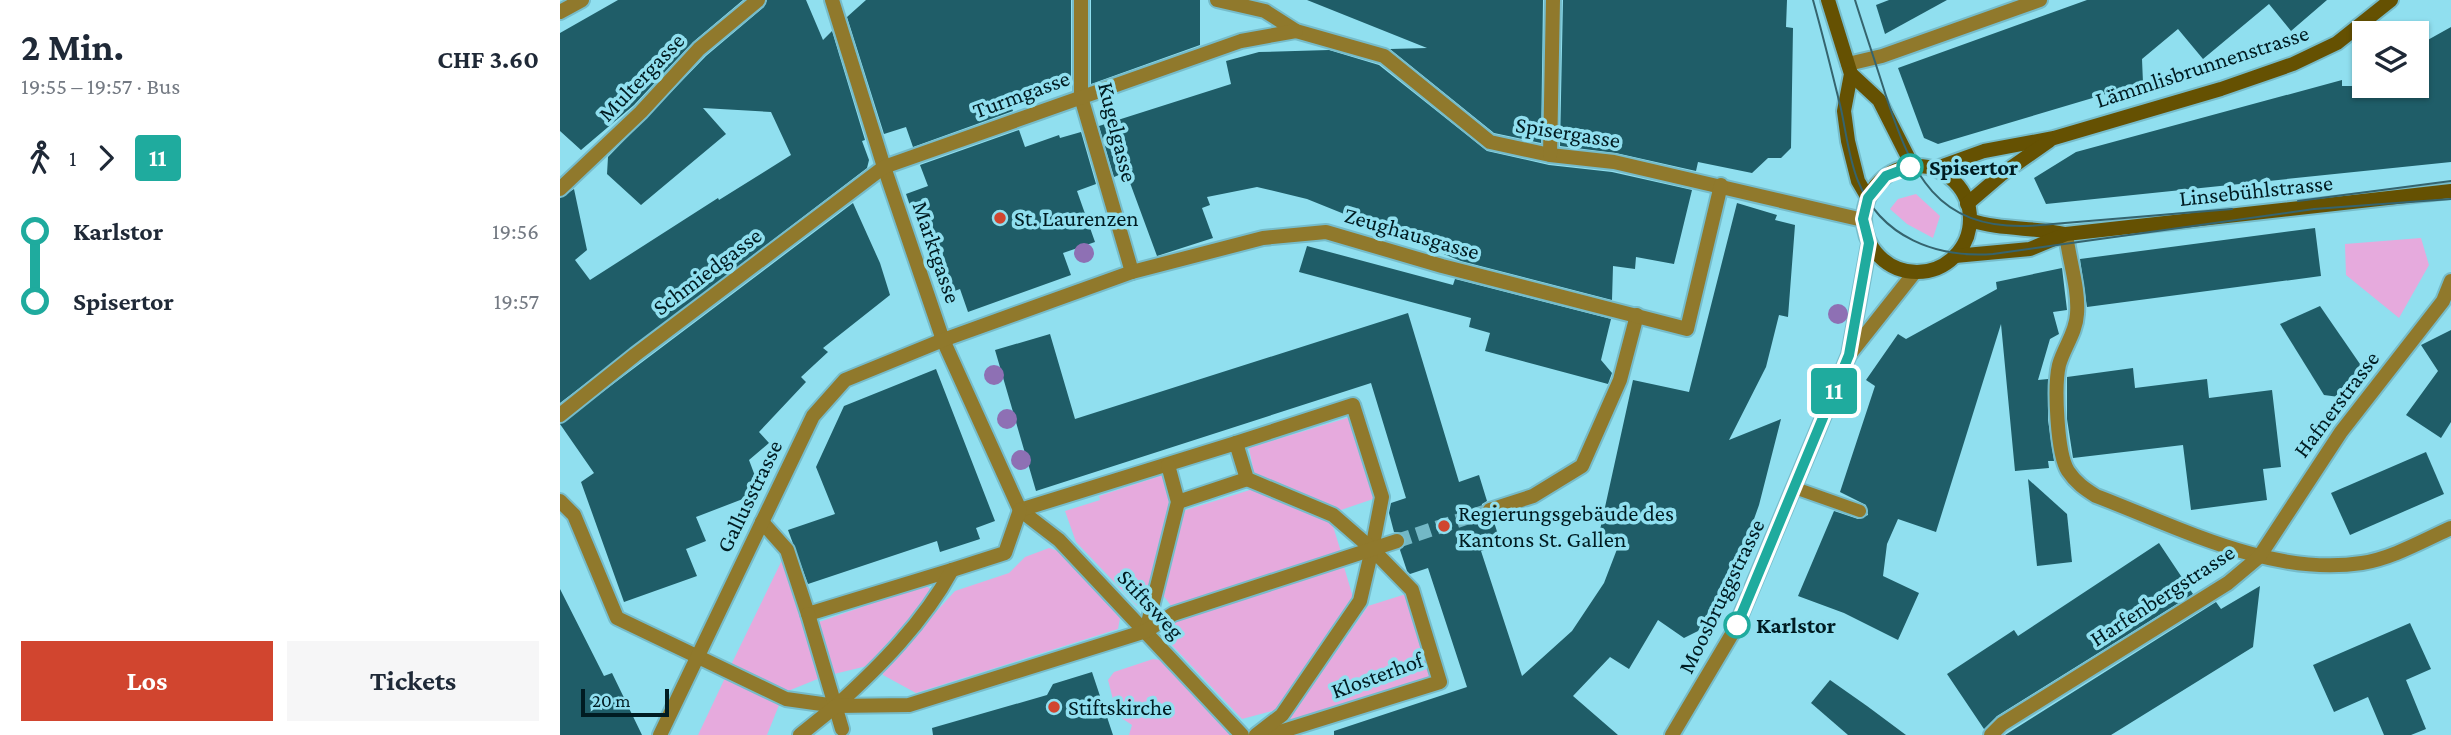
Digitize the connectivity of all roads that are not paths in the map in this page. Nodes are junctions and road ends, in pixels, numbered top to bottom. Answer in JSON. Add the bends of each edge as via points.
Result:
{"nodes":[{"id":1,"x":582,"y":0,"type":"edge"},
{"id":2,"x":758,"y":0,"type":"edge"},
{"id":3,"x":832,"y":0,"type":"edge"},
{"id":4,"x":1081,"y":0,"type":"edge"},
{"id":5,"x":1217,"y":0,"type":"edge"},
{"id":6,"x":1553,"y":0,"type":"edge"},
{"id":7,"x":1828,"y":0,"type":"edge"},
{"id":8,"x":2040,"y":0,"type":"edge"},
{"id":9,"x":2391,"y":0,"type":"edge"},
{"id":10,"x":560,"y":12,"type":"edge"},
{"id":11,"x":1296,"y":31,"type":"junction"},
{"id":12,"x":1849,"y":69,"type":"junction"},
{"id":13,"x":1081,"y":97,"type":"junction"},
{"id":14,"x":2054,"y":138,"type":"junction"},
{"id":15,"x":1550,"y":155,"type":"junction"},
{"id":16,"x":884,"y":167,"type":"junction"},
{"id":17,"x":1913,"y":167,"type":"junction"},
{"id":18,"x":1934,"y":169,"type":"junction"},
{"id":19,"x":1721,"y":185,"type":"junction"},
{"id":20,"x":560,"y":189,"type":"edge"},
{"id":21,"x":2451,"y":191,"type":"edge"},
{"id":22,"x":1868,"y":198,"type":"junction"},
{"id":23,"x":1968,"y":212,"type":"junction"},
{"id":24,"x":1863,"y":219,"type":"junction"},
{"id":25,"x":2066,"y":234,"type":"junction"},
{"id":26,"x":1869,"y":243,"type":"junction"},
{"id":27,"x":1955,"y":256,"type":"junction"},
{"id":28,"x":1132,"y":272,"type":"junction"},
{"id":29,"x":1915,"y":272,"type":"junction"},
{"id":30,"x":2451,"y":281,"type":"edge"},
{"id":31,"x":1637,"y":315,"type":"junction"},
{"id":32,"x":943,"y":340,"type":"junction"},
{"id":33,"x":1849,"y":355,"type":"junction"},
{"id":34,"x":560,"y":415,"type":"edge"},
{"id":35,"x":1236,"y":443,"type":"junction"},
{"id":36,"x":1168,"y":465,"type":"junction"},
{"id":37,"x":1247,"y":479,"type":"junction"},
{"id":38,"x":1795,"y":488,"type":"junction"},
{"id":39,"x":560,"y":501,"type":"edge"},
{"id":40,"x":1178,"y":502,"type":"junction"},
{"id":41,"x":1020,"y":510,"type":"junction"},
{"id":42,"x":1490,"y":510,"type":"tunnel mouth"},
{"id":43,"x":1860,"y":511,"type":"dead end"},
{"id":44,"x":762,"y":522,"type":"junction"},
{"id":45,"x":2451,"y":528,"type":"edge"},
{"id":46,"x":1397,"y":541,"type":"tunnel mouth"},
{"id":47,"x":1372,"y":549,"type":"junction"},
{"id":48,"x":2259,"y":557,"type":"junction"},
{"id":49,"x":952,"y":570,"type":"junction"},
{"id":50,"x":808,"y":614,"type":"junction"},
{"id":51,"x":1146,"y":631,"type":"junction"},
{"id":52,"x":695,"y":656,"type":"junction"},
{"id":53,"x":835,"y":706,"type":"junction"},
{"id":54,"x":842,"y":729,"type":"dead end"},
{"id":55,"x":660,"y":735,"type":"edge"},
{"id":56,"x":800,"y":735,"type":"edge"},
{"id":57,"x":1242,"y":735,"type":"edge"},
{"id":58,"x":1256,"y":735,"type":"edge"},
{"id":59,"x":1270,"y":735,"type":"edge"},
{"id":60,"x":1672,"y":735,"type":"edge"},
{"id":61,"x":1991,"y":735,"type":"edge"}],
"edges":[{"from":1,"to":10,"type":"street"},
{"from":2,"to":20,"type":"street","name":"Multergasse","via":[[699,49]]},
{"from":3,"to":16,"type":"street","name":"Marktgasse"},
{"from":4,"to":13,"type":"street","name":"Kugelgasse"},
{"from":5,"to":11,"type":"street","name":"Spisergasse","via":[[1265,11]]},
{"from":6,"to":15,"type":"street"},
{"from":7,"to":12,"type":"main road"},
{"from":8,"to":12,"type":"street"},
{"from":9,"to":14,"type":"main road","name":"Lämmlisbrunnenstrasse","via":[[2337,43],[2293,64]]},
{"from":11,"to":13,"type":"street","name":"Turmgasse","via":[[1241,41]]},
{"from":11,"to":15,"type":"street","name":"Spisergasse","via":[[1384,56],[1490,142]]},
{"from":12,"to":17,"type":"main road","via":[[1879,100]]},
{"from":12,"to":22,"type":"main road","via":[[1844,111],[1858,181]]},
{"from":13,"to":16,"type":"street","name":"Turmgasse"},
{"from":13,"to":28,"type":"street","name":"Kugelgasse"},
{"from":14,"to":18,"type":"main road","name":"Lämmlisbrunnenstrasse","via":[[1984,151]]},
{"from":14,"to":23,"type":"main road","name":"Lämmlisbrunnenstrasse","via":[[2002,174]]},
{"from":15,"to":19,"type":"street","name":"Spisergasse","via":[[1614,162]]},
{"from":16,"to":32,"type":"street","name":"Marktgasse"},
{"from":16,"to":34,"type":"street","name":"Schmiedgasse"},
{"from":17,"to":18,"type":"main road"},
{"from":17,"to":22,"type":"main road","via":[[1886,176]]},
{"from":18,"to":23,"type":"main road","via":[[1957,185]]},
{"from":19,"to":24,"type":"street","name":"Spisergasse"},
{"from":19,"to":31,"type":"street","name":"Zeughausgasse","via":[[1687,329]]},
{"from":21,"to":25,"type":"main road","name":"Linsebühlstrasse"},
{"from":22,"to":24,"type":"main road"},
{"from":23,"to":25,"type":"main road","name":"Linsebühlstrasse","via":[[1998,226],[2028,226]]},
{"from":23,"to":27,"type":"main road","via":[[1963,245]]},
{"from":24,"to":26,"type":"main road"},
{"from":25,"to":27,"type":"main road","name":"Linsebühlstrasse","via":[[2030,249]]},
{"from":25,"to":48,"type":"street","name":"Harfenbergstrasse","via":[[2078,310],[2057,377],[2061,453],[2067,470],[2096,496]]},
{"from":26,"to":29,"type":"main road","via":[[1888,264]]},
{"from":26,"to":33,"type":"street","name":"Moosbruggstrasse"},
{"from":27,"to":29,"type":"main road","via":[[1944,265]]},
{"from":28,"to":31,"type":"street","name":"Zeughausgasse","via":[[1263,238],[1326,232],[1443,267]]},
{"from":28,"to":32,"type":"street","name":"Zeughausgasse"},
{"from":29,"to":33,"type":"street","name":"Moosbruggstrasse"},
{"from":30,"to":48,"type":"street","name":"Hafnerstrasse","via":[[2443,301],[2341,432]]},
{"from":31,"to":42,"type":"street","via":[[1620,380],[1582,466],[1533,496]]},
{"from":32,"to":41,"type":"street","name":"Marktgasse"},
{"from":32,"to":44,"type":"street","name":"Gallusstrasse","via":[[845,380],[813,416]]},
{"from":33,"to":38,"type":"street","name":"Moosbruggstrasse"},
{"from":35,"to":36,"type":"street","name":"Klosterhof"},
{"from":35,"to":37,"type":"street"},
{"from":35,"to":47,"type":"street","name":"Klosterhof","via":[[1353,405],[1382,497]]},
{"from":36,"to":40,"type":"street"},
{"from":36,"to":41,"type":"street","name":"Klosterhof"},
{"from":37,"to":40,"type":"street"},
{"from":37,"to":47,"type":"street","name":"Klosterhof","via":[[1333,515]]},
{"from":38,"to":43,"type":"lane"},
{"from":38,"to":60,"type":"street","name":"Moosbruggstrasse","via":[[1735,629]]},
{"from":39,"to":52,"type":"street","via":[[574,515],[617,618]]},
{"from":40,"to":51,"type":"street"},
{"from":41,"to":49,"type":"street","via":[[1005,553]]},
{"from":41,"to":51,"type":"street","name":"Stiftsweg","via":[[1059,540]]},
{"from":44,"to":50,"type":"street","via":[[787,550]]},
{"from":44,"to":52,"type":"street","name":"Gallusstrasse"},
{"from":45,"to":48,"type":"street","via":[[2362,562],[2292,564]]},
{"from":46,"to":47,"type":"street"},
{"from":47,"to":51,"type":"street","via":[[1172,614]]},
{"from":47,"to":58,"type":"street","name":"Klosterhof","via":[[1360,601],[1282,715]]},
{"from":47,"to":59,"type":"street","name":"Klosterhof","via":[[1412,590],[1440,682]]},
{"from":48,"to":61,"type":"street","name":"Harfenbergstrasse","via":[[2228,583]]},
{"from":49,"to":50,"type":"street"},
{"from":49,"to":53,"type":"street","via":[[935,601],[876,670]]},
{"from":50,"to":53,"type":"street"},
{"from":51,"to":53,"type":"street","via":[[909,705]]},
{"from":51,"to":57,"type":"street","name":"Stiftsweg"},
{"from":52,"to":53,"type":"street","via":[[786,699]]},
{"from":52,"to":55,"type":"street","name":"Gallusstrasse"},
{"from":53,"to":54,"type":"street"},
{"from":53,"to":56,"type":"street"}]}
